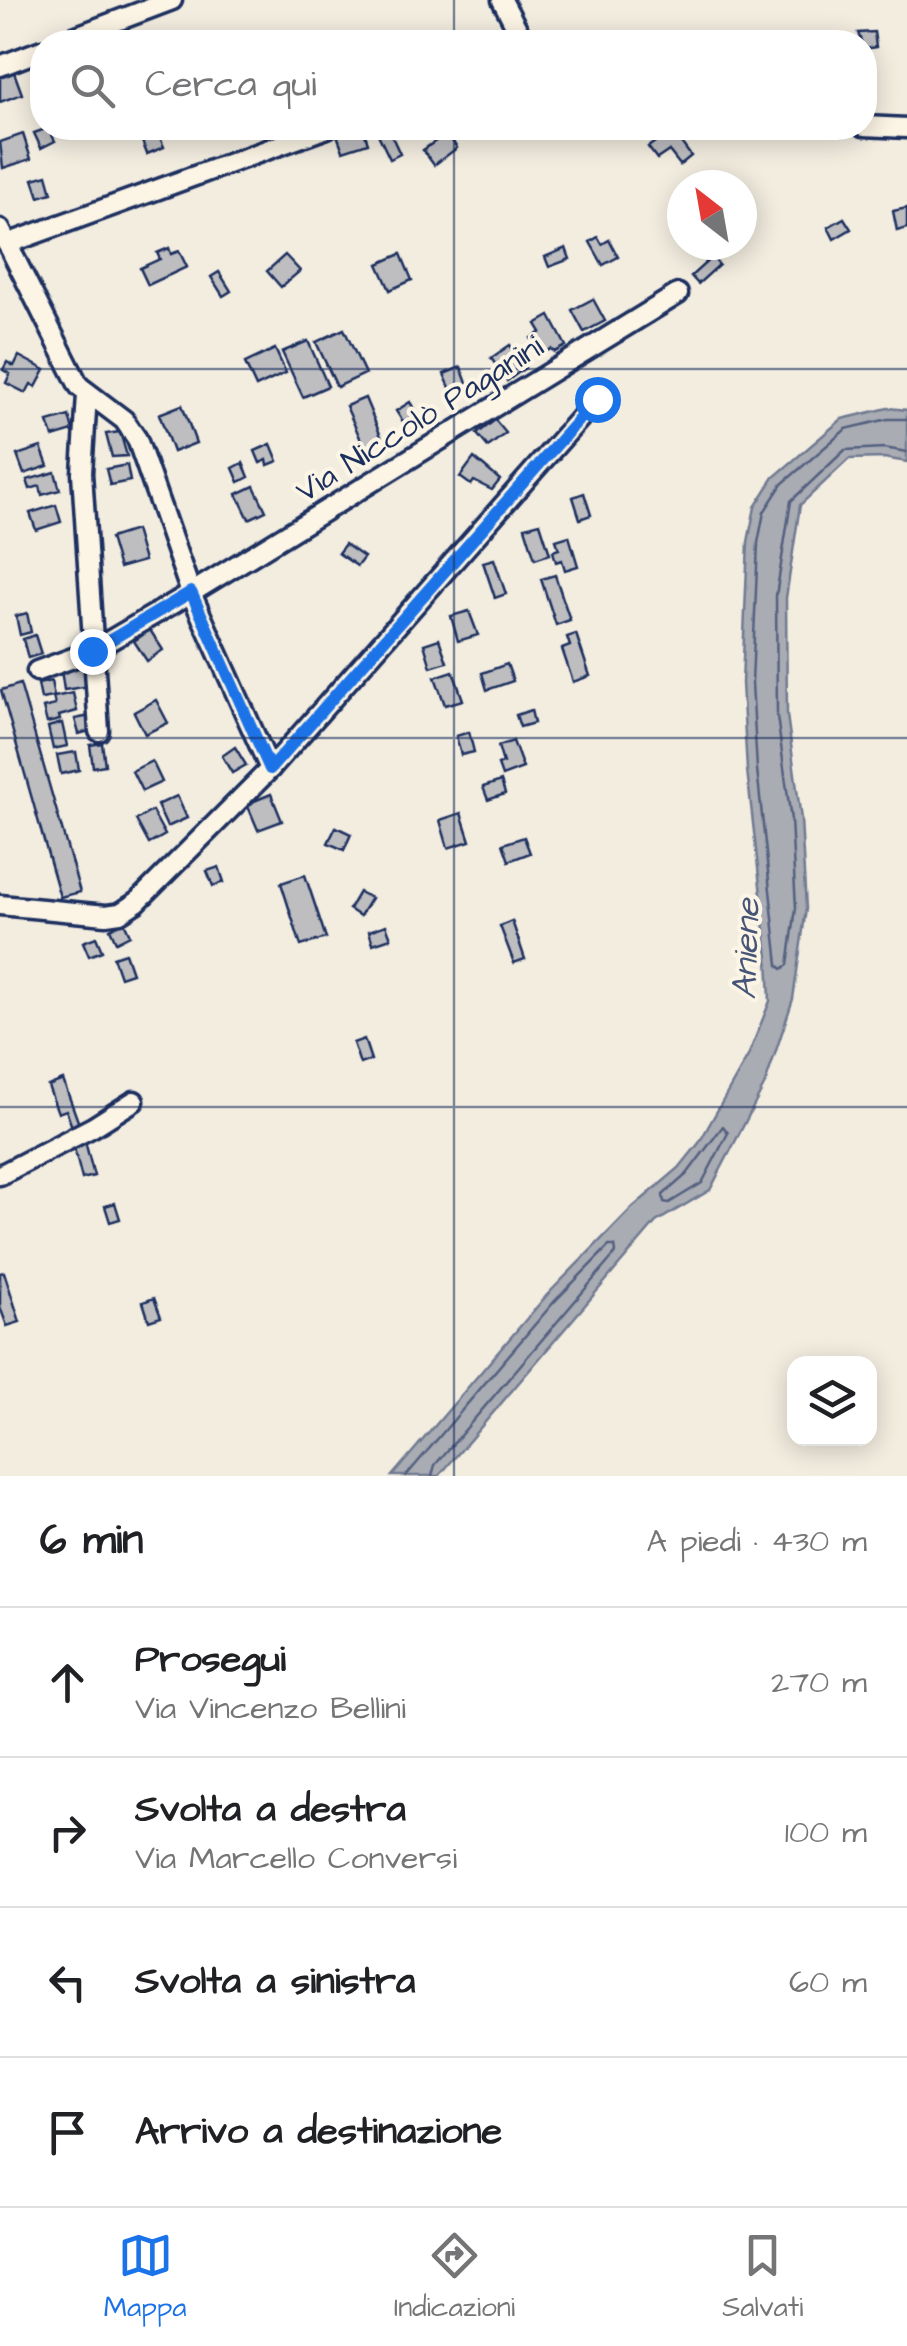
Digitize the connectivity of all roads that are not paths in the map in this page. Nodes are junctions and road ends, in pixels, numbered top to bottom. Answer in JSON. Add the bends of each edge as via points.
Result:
{"nodes":[{"id":1,"x":172,"y":0,"type":"edge"},
{"id":2,"x":502,"y":0,"type":"edge"},
{"id":3,"x":93,"y":30,"type":"edge"},
{"id":4,"x":518,"y":30,"type":"edge"},
{"id":5,"x":30,"y":55,"type":"edge"},
{"id":6,"x":0,"y":66,"type":"edge"},
{"id":7,"x":877,"y":127,"type":"edge"},
{"id":8,"x":907,"y":128,"type":"edge"},
{"id":9,"x":291,"y":140,"type":"edge"},
{"id":10,"x":4,"y":236,"type":"edge"},
{"id":11,"x":678,"y":294,"type":"dead end"},
{"id":12,"x":87,"y":395,"type":"junction"},
{"id":13,"x":597,"y":399,"type":"dead end"},
{"id":14,"x":191,"y":592,"type":"junction"},
{"id":15,"x":92,"y":651,"type":"junction"},
{"id":16,"x":37,"y":671,"type":"dead end"},
{"id":17,"x":99,"y":730,"type":"dead end"},
{"id":18,"x":270,"y":769,"type":"junction"},
{"id":19,"x":0,"y":906,"type":"edge"},
{"id":20,"x":134,"y":1101,"type":"dead end"},
{"id":21,"x":1,"y":1172,"type":"edge"}],
"edges":[{"from":1,"to":3,"type":"street"},
{"from":2,"to":4,"type":"street"},
{"from":5,"to":6,"type":"street"},
{"from":7,"to":8,"type":"street"},
{"from":9,"to":10,"type":"street"},
{"from":10,"to":12,"type":"street"},
{"from":11,"to":14,"type":"street","name":"Via Niccolò Paganini"},
{"from":12,"to":14,"type":"street","via":[[131,428]]},
{"from":12,"to":15,"type":"street","via":[[82,473]]},
{"from":13,"to":18,"type":"street"},
{"from":14,"to":15,"type":"street","name":"Via Niccolò Paganini"},
{"from":14,"to":18,"type":"street"},
{"from":15,"to":16,"type":"street","name":"Via Niccolò Paganini"},
{"from":15,"to":17,"type":"street"},
{"from":18,"to":19,"type":"street","via":[[125,911],[106,916]]},
{"from":20,"to":21,"type":"street"}]}
